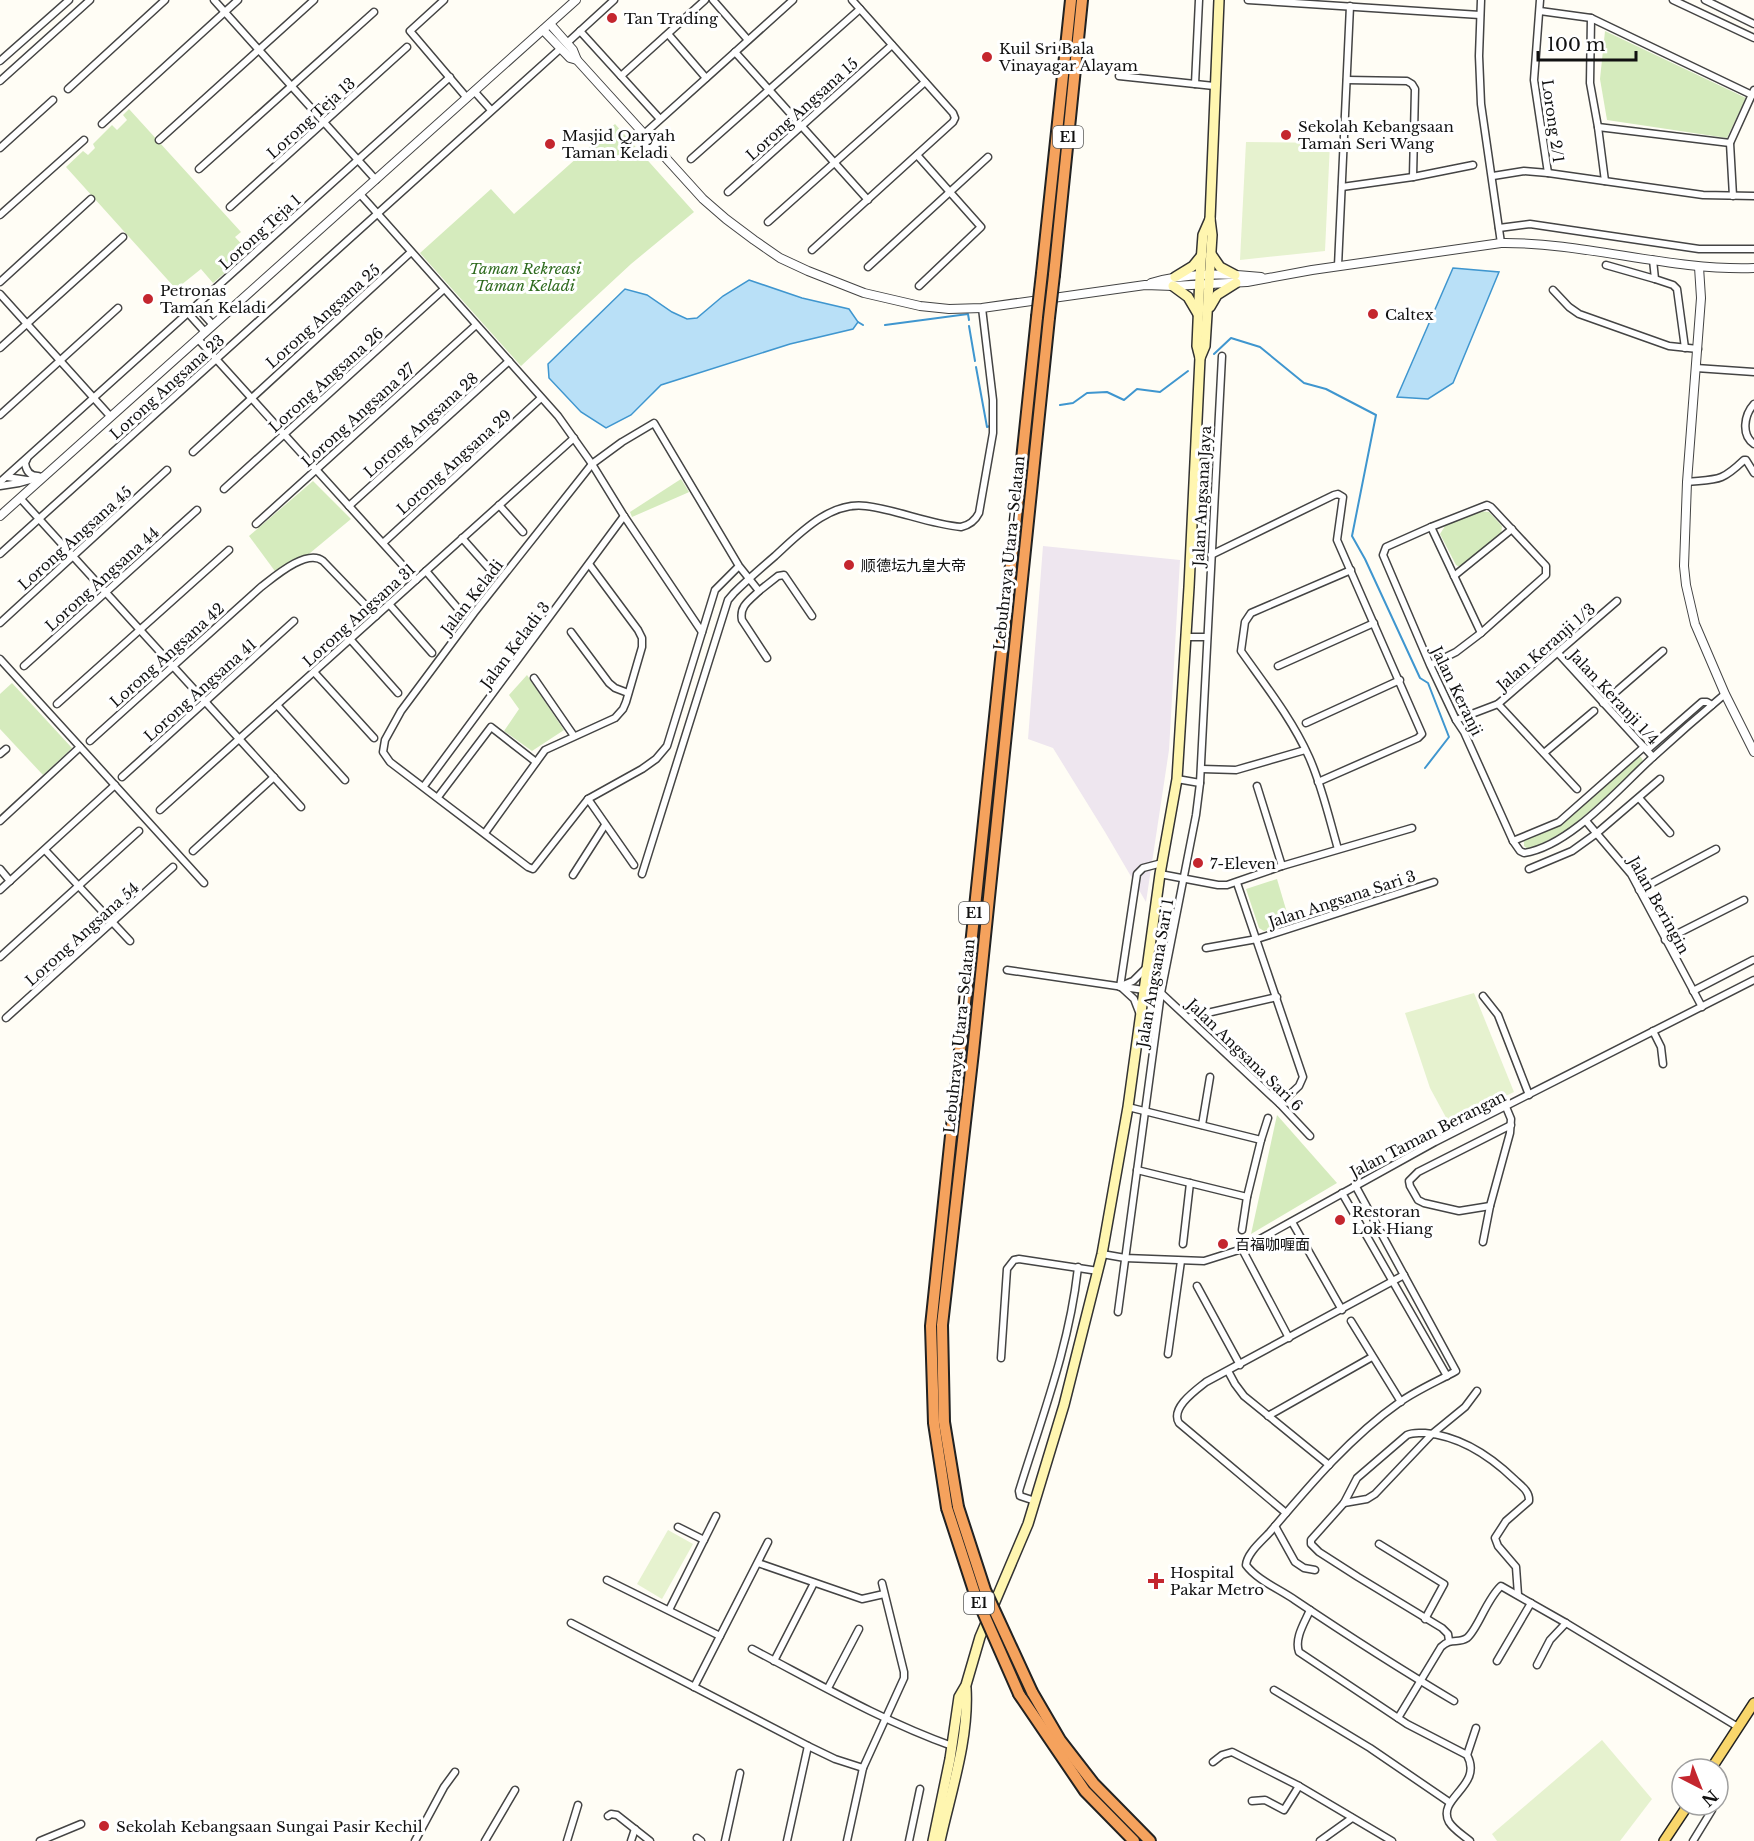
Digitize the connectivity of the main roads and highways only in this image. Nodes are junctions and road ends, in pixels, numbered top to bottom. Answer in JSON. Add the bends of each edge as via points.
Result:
{"nodes":[{"id":1,"x":1071,"y":0,"type":"edge"},
{"id":2,"x":1083,"y":0,"type":"edge"},
{"id":3,"x":1218,"y":0,"type":"edge"},
{"id":4,"x":1207,"y":254,"type":"junction"},
{"id":5,"x":1202,"y":314,"type":"junction"},
{"id":6,"x":953,"y":1508,"type":"junction"},
{"id":7,"x":966,"y":1685,"type":"junction"},
{"id":8,"x":1754,"y":1703,"type":"edge"},
{"id":9,"x":1719,"y":1757,"type":"edge"},
{"id":10,"x":1680,"y":1817,"type":"edge"},
{"id":11,"x":933,"y":1841,"type":"edge"},
{"id":12,"x":940,"y":1841,"type":"edge"},
{"id":13,"x":1134,"y":1841,"type":"edge"},
{"id":14,"x":1150,"y":1841,"type":"edge"},
{"id":15,"x":1664,"y":1841,"type":"edge"}],
"edges":[{"from":1,"to":6,"type":"highway","name":"Lebuhraya Utara–Selatan","number":"E1","bridge":true,"via":[[931,1326],[934,1423]]},
{"from":2,"to":6,"type":"highway","name":"Lebuhraya Utara–Selatan","number":"E1","bridge":true,"via":[[942,1325],[944,1422]]},
{"from":3,"to":4,"type":"main road","via":[[1212,236]]},
{"from":4,"to":5,"type":"main road"},
{"from":4,"to":5,"type":"main road","via":[[1174,282]]},
{"from":4,"to":5,"type":"main road","via":[[1236,279]]},
{"from":5,"to":7,"type":"main road","via":[[1197,346],[1200,358],[1177,779],[1128,1107],[1102,1254],[1064,1405],[1035,1501],[980,1637]]},
{"from":6,"to":13,"type":"highway","name":"Lebuhraya Utara–Selatan","number":"E1","bridge":true,"via":[[975,1594],[1019,1694],[1085,1791]]},
{"from":6,"to":14,"type":"highway","name":"Lebuhraya Utara–Selatan","number":"E1","bridge":true,"via":[[1032,1692],[1060,1740],[1094,1784]]},
{"from":7,"to":11,"type":"main road","via":[[959,1697]]},
{"from":7,"to":12,"type":"main road","via":[[961,1748]]},
{"from":8,"to":9,"type":"main road"},
{"from":10,"to":15,"type":"main road"}]}
